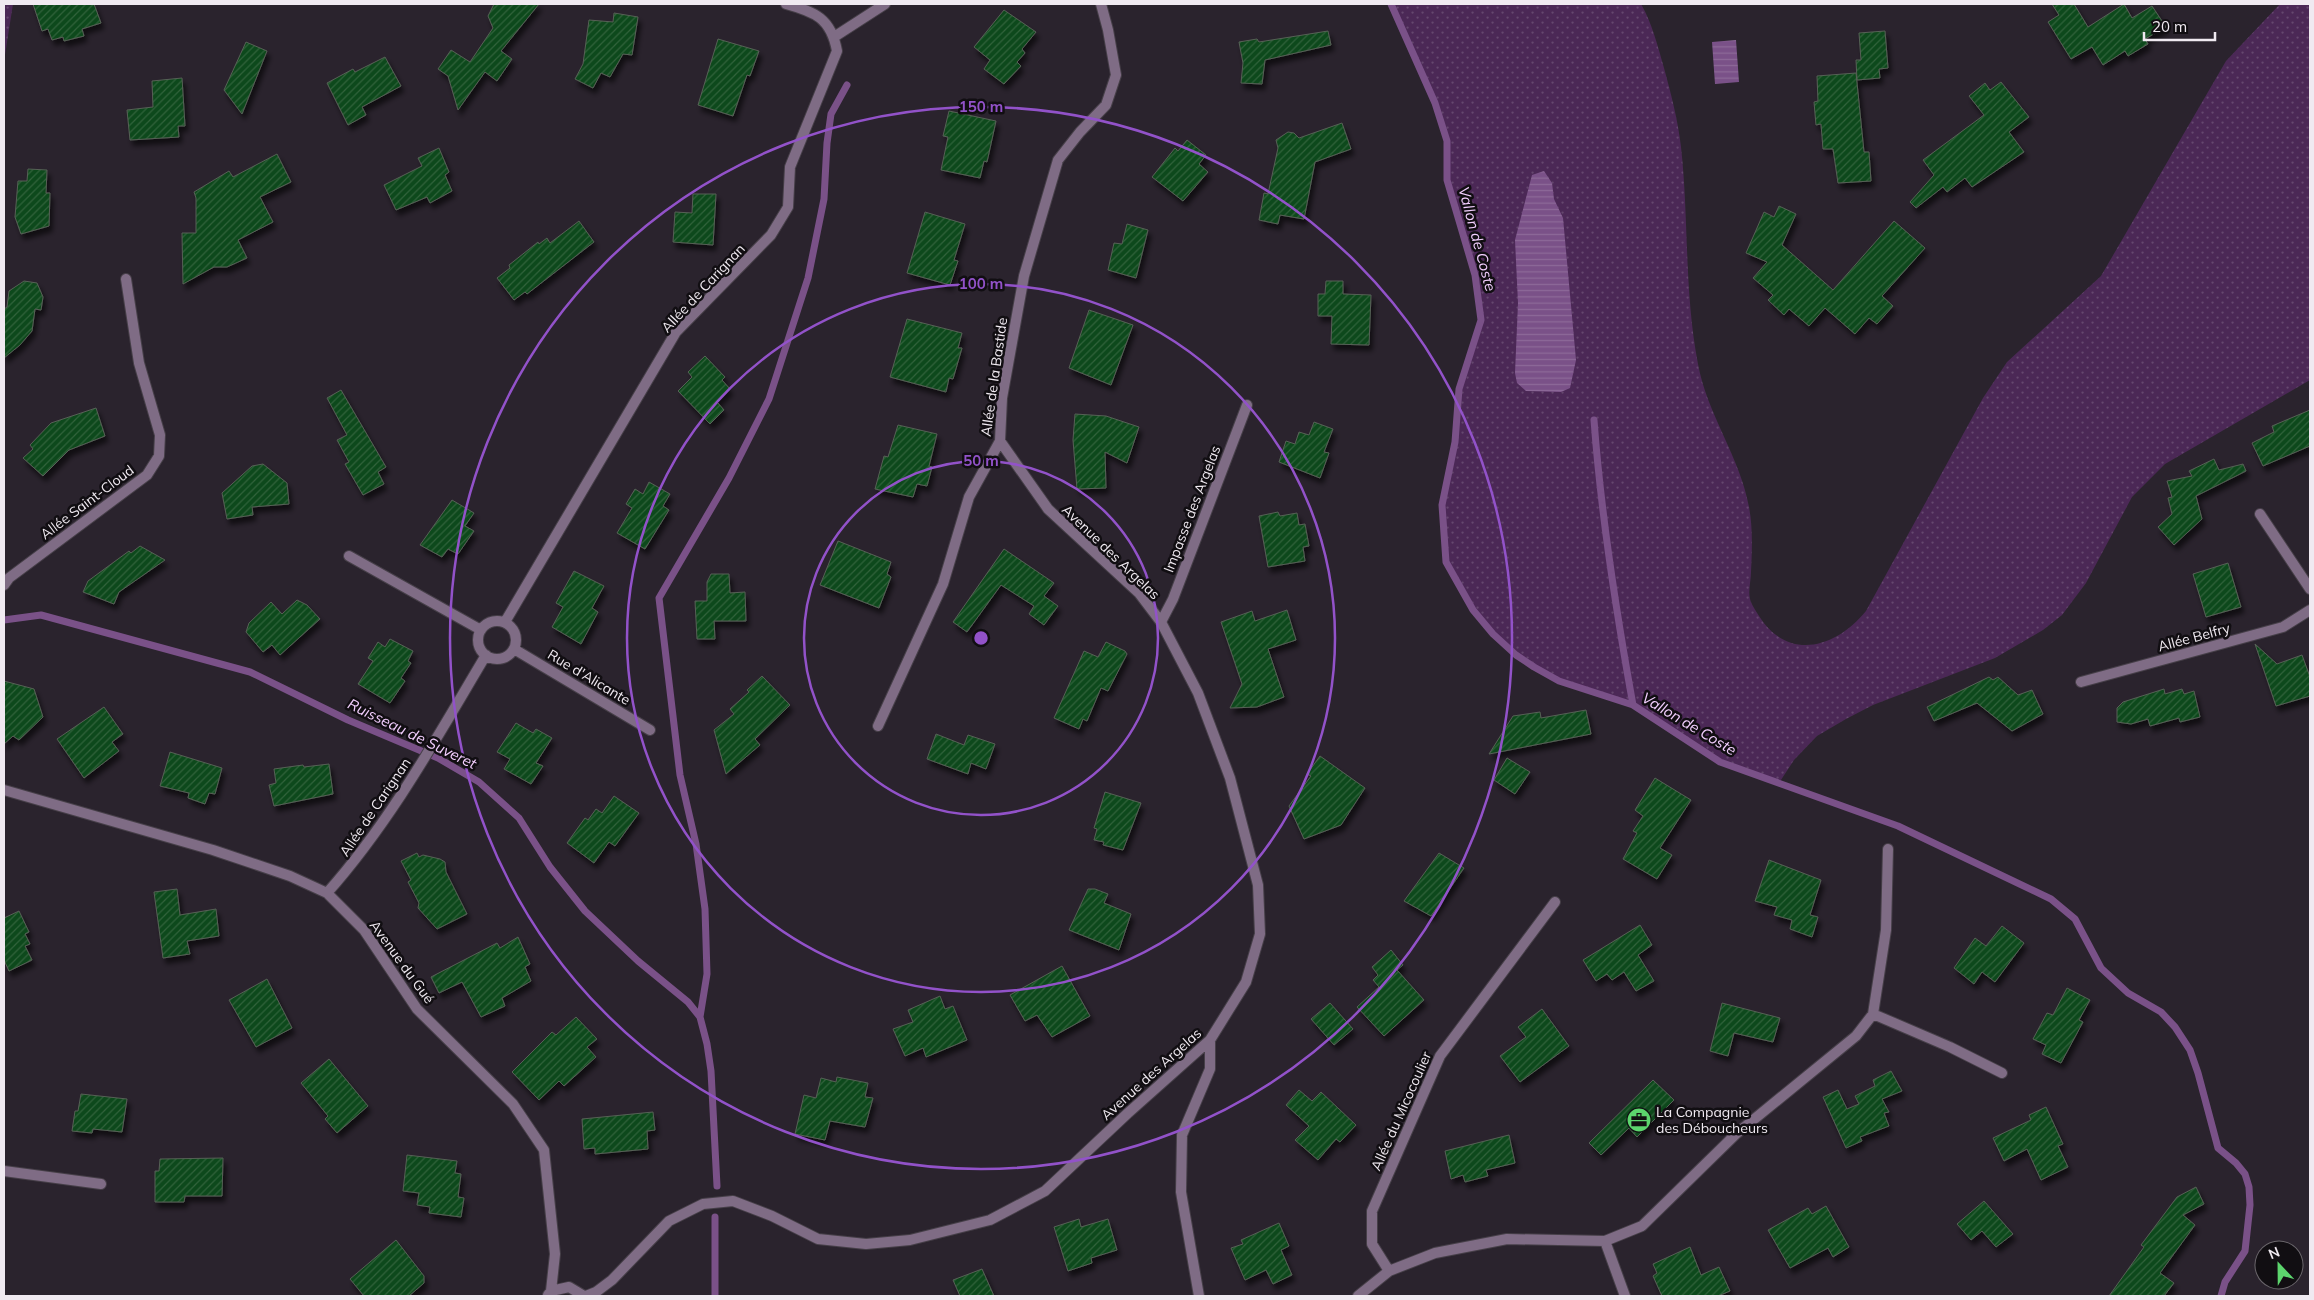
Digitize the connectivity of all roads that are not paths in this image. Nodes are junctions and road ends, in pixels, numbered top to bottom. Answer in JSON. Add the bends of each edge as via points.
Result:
{"nodes":[{"id":1,"x":786,"y":4,"type":"edge"},
{"id":2,"x":885,"y":4,"type":"edge"},
{"id":3,"x":1101,"y":4,"type":"edge"},
{"id":4,"x":834,"y":37,"type":"junction"},
{"id":5,"x":126,"y":280,"type":"dead end"},
{"id":6,"x":1247,"y":405,"type":"dead end"},
{"id":7,"x":1000,"y":440,"type":"junction"},
{"id":8,"x":2260,"y":514,"type":"dead end"},
{"id":9,"x":349,"y":556,"type":"dead end"},
{"id":10,"x":4,"y":585,"type":"edge"},
{"id":11,"x":2310,"y":589,"type":"edge"},
{"id":12,"x":2310,"y":610,"type":"edge"},
{"id":13,"x":505,"y":622,"type":"junction"},
{"id":14,"x":1161,"y":622,"type":"junction"},
{"id":15,"x":481,"y":630,"type":"junction"},
{"id":16,"x":514,"y":649,"type":"junction"},
{"id":17,"x":486,"y":655,"type":"junction"},
{"id":18,"x":2082,"y":682,"type":"dead end"},
{"id":19,"x":878,"y":726,"type":"dead end"},
{"id":20,"x":650,"y":730,"type":"dead end"},
{"id":21,"x":4,"y":790,"type":"edge"},
{"id":22,"x":1888,"y":849,"type":"dead end"},
{"id":23,"x":327,"y":893,"type":"junction"},
{"id":24,"x":1555,"y":902,"type":"dead end"},
{"id":25,"x":1873,"y":1014,"type":"junction"},
{"id":26,"x":1210,"y":1040,"type":"junction"},
{"id":27,"x":2002,"y":1073,"type":"dead end"},
{"id":28,"x":4,"y":1171,"type":"edge"},
{"id":29,"x":101,"y":1184,"type":"dead end"},
{"id":30,"x":1605,"y":1241,"type":"junction"},
{"id":31,"x":1388,"y":1271,"type":"junction"},
{"id":32,"x":549,"y":1294,"type":"edge"},
{"id":33,"x":585,"y":1296,"type":"edge"},
{"id":34,"x":1199,"y":1296,"type":"edge"},
{"id":35,"x":1358,"y":1296,"type":"edge"},
{"id":36,"x":1625,"y":1296,"type":"edge"}],
"edges":[{"from":1,"to":4,"type":"street","via":[[811,11],[825,21]]},
{"from":2,"to":4,"type":"street"},
{"from":3,"to":7,"type":"street","name":"Allée de la Bastide","via":[[1116,75],[1106,105],[1058,160],[1024,276],[1002,398]]},
{"from":4,"to":13,"type":"street","name":"Allée de Carignan","via":[[837,51],[790,168],[788,207],[771,235],[676,332]]},
{"from":5,"to":10,"type":"street","name":"Allée Saint-Cloud","via":[[139,363],[160,435],[159,456],[147,475],[8,578]]},
{"from":6,"to":14,"type":"street","name":"Impasse des Argelas","via":[[1173,599]]},
{"from":7,"to":14,"type":"street","name":"Avenue des Argelas","via":[[1048,509],[1139,593]]},
{"from":7,"to":19,"type":"street","name":"Allée de la Bastide","via":[[969,497],[943,584]]},
{"from":8,"to":11,"type":"street"},
{"from":9,"to":15,"type":"street"},
{"from":12,"to":18,"type":"street","name":"Allée Belfry","via":[[2283,627]]},
{"from":13,"to":15,"type":"street","via":[[494,621]]},
{"from":13,"to":16,"type":"street","via":[[516,637]]},
{"from":14,"to":26,"type":"street","name":"Avenue des Argelas","via":[[1198,693],[1230,778],[1258,885],[1260,934],[1246,982]]},
{"from":15,"to":17,"type":"street","via":[[479,646]]},
{"from":16,"to":17,"type":"street","via":[[504,657]]},
{"from":16,"to":20,"type":"street","name":"Rue d'Alicante"},
{"from":17,"to":23,"type":"street","name":"Allée de Carignan","via":[[384,822]]},
{"from":21,"to":23,"type":"street","name":"Avenue du Gué","via":[[213,850],[290,876]]},
{"from":22,"to":25,"type":"street","via":[[1886,930]]},
{"from":23,"to":32,"type":"street","name":"Avenue du Gué","via":[[364,930],[417,1009],[513,1104],[544,1150],[555,1254]]},
{"from":24,"to":31,"type":"street","name":"Allée du Micocoulier","via":[[1440,1056],[1372,1211],[1372,1244]]},
{"from":25,"to":27,"type":"street"},
{"from":25,"to":30,"type":"street","via":[[1856,1036],[1736,1134],[1642,1226]]},
{"from":26,"to":33,"type":"street","name":"Avenue des Argelas","via":[[1044,1191],[990,1220],[910,1240],[866,1244],[818,1239],[733,1201],[704,1204],[669,1222],[612,1280]]},
{"from":26,"to":34,"type":"street","via":[[1210,1069],[1182,1134],[1182,1192]]},
{"from":28,"to":29,"type":"street"},
{"from":30,"to":31,"type":"street","via":[[1507,1239],[1434,1253]]},
{"from":30,"to":36,"type":"street"},
{"from":31,"to":35,"type":"street"},
{"from":32,"to":33,"type":"street","via":[[569,1287]]}]}
